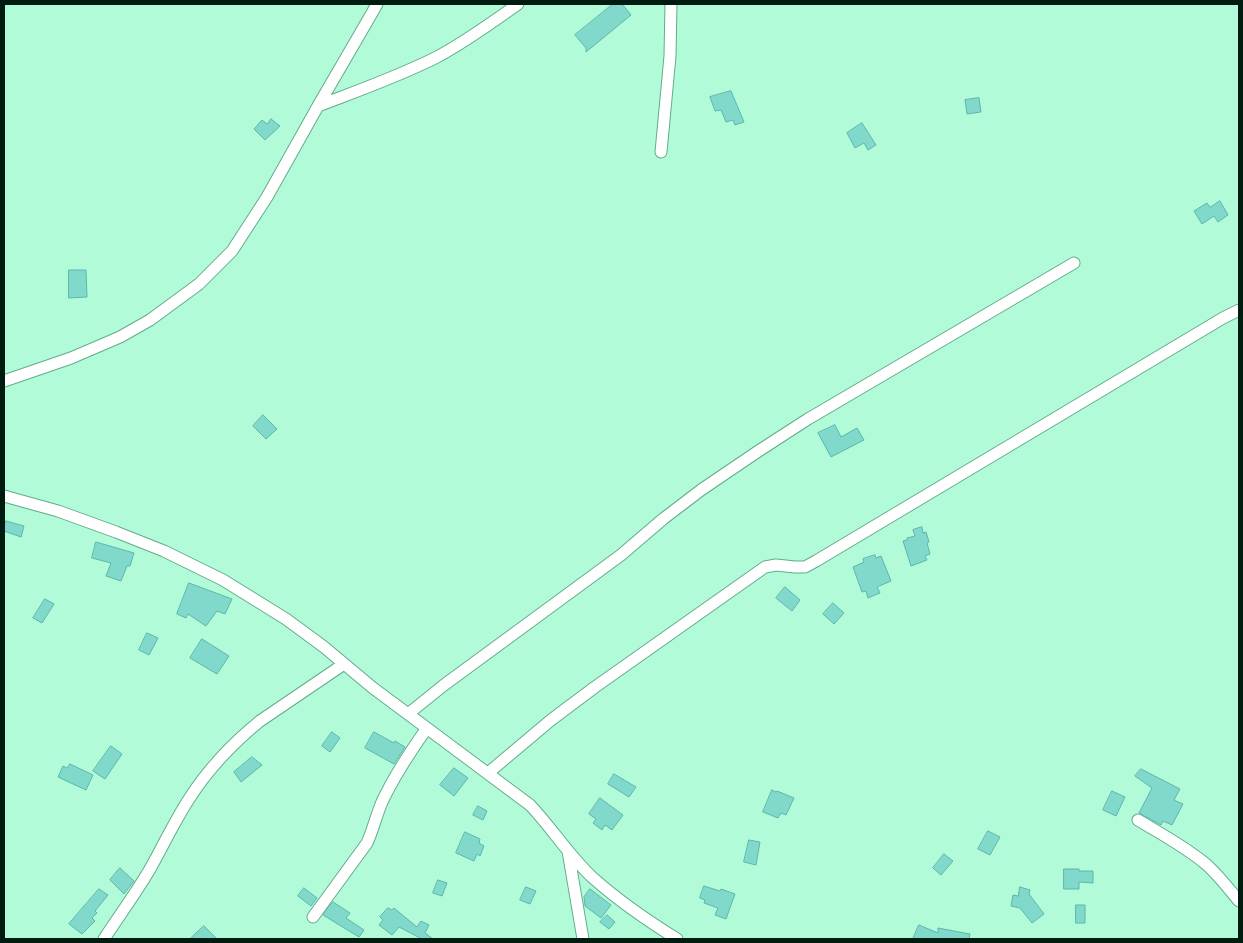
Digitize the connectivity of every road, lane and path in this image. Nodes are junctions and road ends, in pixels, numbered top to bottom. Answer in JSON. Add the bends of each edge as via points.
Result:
{"nodes":[{"id":1,"x":377,"y":4,"type":"edge"},
{"id":2,"x":518,"y":4,"type":"edge"},
{"id":3,"x":672,"y":4,"type":"edge"},
{"id":4,"x":318,"y":106,"type":"junction"},
{"id":5,"x":661,"y":152,"type":"dead end"},
{"id":6,"x":1074,"y":263,"type":"dead end"},
{"id":7,"x":1239,"y":310,"type":"edge"},
{"id":8,"x":4,"y":381,"type":"edge"},
{"id":9,"x":4,"y":496,"type":"edge"},
{"id":10,"x":344,"y":664,"type":"junction"},
{"id":11,"x":408,"y":714,"type":"junction"},
{"id":12,"x":427,"y":728,"type":"junction"},
{"id":13,"x":488,"y":773,"type":"junction"},
{"id":14,"x":1138,"y":820,"type":"dead end"},
{"id":15,"x":568,"y":851,"type":"junction"},
{"id":16,"x":1239,"y":901,"type":"edge"},
{"id":17,"x":313,"y":917,"type":"dead end"},
{"id":18,"x":104,"y":939,"type":"edge"},
{"id":19,"x":583,"y":939,"type":"edge"},
{"id":20,"x":677,"y":939,"type":"edge"}],
"edges":[{"from":1,"to":4,"type":"street"},
{"from":2,"to":4,"type":"street","via":[[435,57]]},
{"from":3,"to":5,"type":"street"},
{"from":4,"to":8,"type":"street","via":[[267,197],[232,251],[199,284],[150,320],[120,337]]},
{"from":6,"to":11,"type":"street","via":[[757,452],[701,490],[621,555]]},
{"from":7,"to":13,"type":"street","via":[[805,567],[776,564],[765,567],[595,687]]},
{"from":9,"to":10,"type":"street","via":[[116,532],[223,580],[286,619]]},
{"from":10,"to":11,"type":"street"},
{"from":10,"to":18,"type":"street","via":[[260,721],[218,760],[189,798],[150,869]]},
{"from":11,"to":12,"type":"street"},
{"from":12,"to":13,"type":"street"},
{"from":12,"to":17,"type":"street","via":[[389,787],[367,843]]},
{"from":13,"to":15,"type":"street","via":[[530,806]]},
{"from":14,"to":16,"type":"street","via":[[1208,866]]},
{"from":15,"to":19,"type":"street"},
{"from":15,"to":20,"type":"street","via":[[593,878]]}]}
